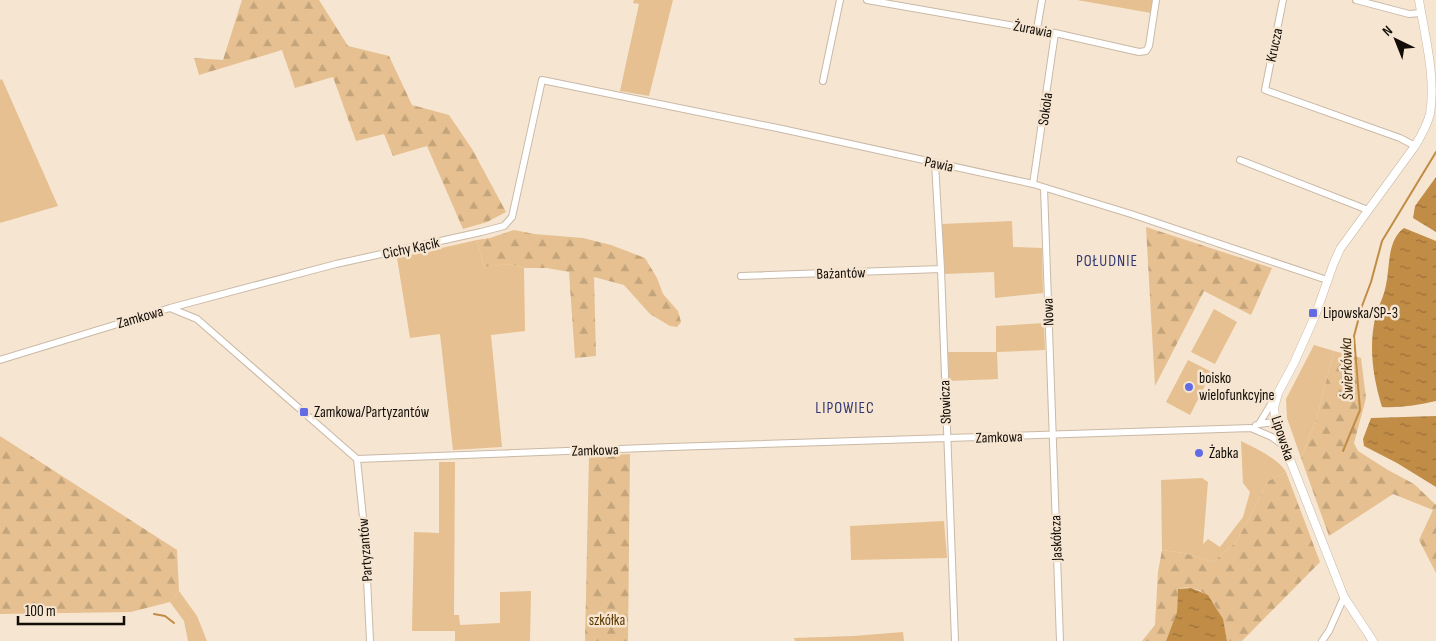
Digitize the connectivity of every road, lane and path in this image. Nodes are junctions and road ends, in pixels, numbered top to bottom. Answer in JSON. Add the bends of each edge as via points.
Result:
{"nodes":[{"id":1,"x":840,"y":0,"type":"edge"},
{"id":2,"x":867,"y":0,"type":"edge"},
{"id":3,"x":1042,"y":0,"type":"edge"},
{"id":4,"x":1156,"y":0,"type":"edge"},
{"id":5,"x":1283,"y":0,"type":"edge"},
{"id":6,"x":1356,"y":0,"type":"edge"},
{"id":7,"x":1419,"y":0,"type":"edge"},
{"id":8,"x":1421,"y":13,"type":"junction"},
{"id":9,"x":1037,"y":29,"type":"junction"},
{"id":10,"x":1055,"y":32,"type":"junction"},
{"id":11,"x":542,"y":80,"type":"joint"},
{"id":12,"x":823,"y":81,"type":"dead end"},
{"id":13,"x":1415,"y":146,"type":"junction"},
{"id":14,"x":1240,"y":160,"type":"dead end"},
{"id":15,"x":935,"y":163,"type":"junction"},
{"id":16,"x":1034,"y":184,"type":"junction"},
{"id":17,"x":1044,"y":188,"type":"junction"},
{"id":18,"x":1368,"y":210,"type":"junction"},
{"id":19,"x":941,"y":269,"type":"junction"},
{"id":20,"x":741,"y":276,"type":"dead end"},
{"id":21,"x":1327,"y":280,"type":"junction"},
{"id":22,"x":170,"y":308,"type":"junction"},
{"id":23,"x":0,"y":360,"type":"edge"},
{"id":24,"x":1278,"y":392,"type":"junction"},
{"id":25,"x":1276,"y":423,"type":"junction"},
{"id":26,"x":1259,"y":424,"type":"junction"},
{"id":27,"x":1251,"y":428,"type":"junction"},
{"id":28,"x":1260,"y":432,"type":"junction"},
{"id":29,"x":1052,"y":435,"type":"junction"},
{"id":30,"x":946,"y":438,"type":"junction"},
{"id":31,"x":1284,"y":446,"type":"junction"},
{"id":32,"x":357,"y":459,"type":"junction"},
{"id":33,"x":1344,"y":597,"type":"junction"},
{"id":34,"x":370,"y":641,"type":"edge"},
{"id":35,"x":955,"y":641,"type":"edge"},
{"id":36,"x":1060,"y":641,"type":"edge"},
{"id":37,"x":1322,"y":641,"type":"edge"},
{"id":38,"x":1373,"y":641,"type":"edge"}],
"edges":[{"from":1,"to":12,"type":"street"},
{"from":2,"to":9,"type":"street","name":"Żurawia"},
{"from":3,"to":9,"type":"street"},
{"from":4,"to":10,"type":"street","name":"Żurawia","via":[[1146,51]]},
{"from":5,"to":13,"type":"street","name":"Krucza","via":[[1265,90]]},
{"from":6,"to":8,"type":"street","via":[[1409,14]]},
{"from":7,"to":8,"type":"street","name":"Lipowska"},
{"from":8,"to":13,"type":"street","name":"Lipowska","via":[[1432,61],[1434,96],[1424,130]]},
{"from":9,"to":10,"type":"street","name":"Żurawia"},
{"from":10,"to":16,"type":"street","name":"Sokola"},
{"from":11,"to":15,"type":"street","name":"Pawia"},
{"from":11,"to":22,"type":"street","name":"Cichy Kącik","via":[[512,217],[504,226],[336,264]]},
{"from":13,"to":18,"type":"street","name":"Lipowska"},
{"from":14,"to":18,"type":"street"},
{"from":15,"to":16,"type":"street","name":"Pawia"},
{"from":15,"to":19,"type":"street","name":"Słowicza"},
{"from":16,"to":17,"type":"street","name":"Pawia"},
{"from":17,"to":21,"type":"street","name":"Pawia"},
{"from":17,"to":29,"type":"street","name":"Nowa"},
{"from":18,"to":21,"type":"street","name":"Lipowska","via":[[1340,249]]},
{"from":19,"to":20,"type":"street","name":"Bażantów"},
{"from":19,"to":30,"type":"street","name":"Słowicza"},
{"from":21,"to":24,"type":"street","name":"Lipowska","via":[[1312,324]]},
{"from":22,"to":23,"type":"street","name":"Zamkowa"},
{"from":22,"to":32,"type":"street","name":"Zamkowa","via":[[197,319]]},
{"from":24,"to":25,"type":"street","name":"Lipowska","via":[[1274,408]]},
{"from":24,"to":26,"type":"street"},
{"from":25,"to":26,"type":"street","name":"Zamkowa"},
{"from":25,"to":28,"type":"street"},
{"from":25,"to":31,"type":"street","name":"Lipowska"},
{"from":26,"to":27,"type":"street","name":"Zamkowa"},
{"from":27,"to":28,"type":"street","name":"Zamkowa"},
{"from":27,"to":29,"type":"street","name":"Zamkowa"},
{"from":28,"to":31,"type":"street","name":"Zamkowa"},
{"from":29,"to":30,"type":"street","name":"Zamkowa"},
{"from":29,"to":36,"type":"street","name":"Jaskółcza"},
{"from":30,"to":32,"type":"street","name":"Zamkowa"},
{"from":30,"to":35,"type":"street","name":"Słowicza"},
{"from":31,"to":33,"type":"street","name":"Lipowska"},
{"from":32,"to":34,"type":"street","name":"Partyzantów"},
{"from":33,"to":37,"type":"street"},
{"from":33,"to":38,"type":"street","name":"Lipowska"}]}
